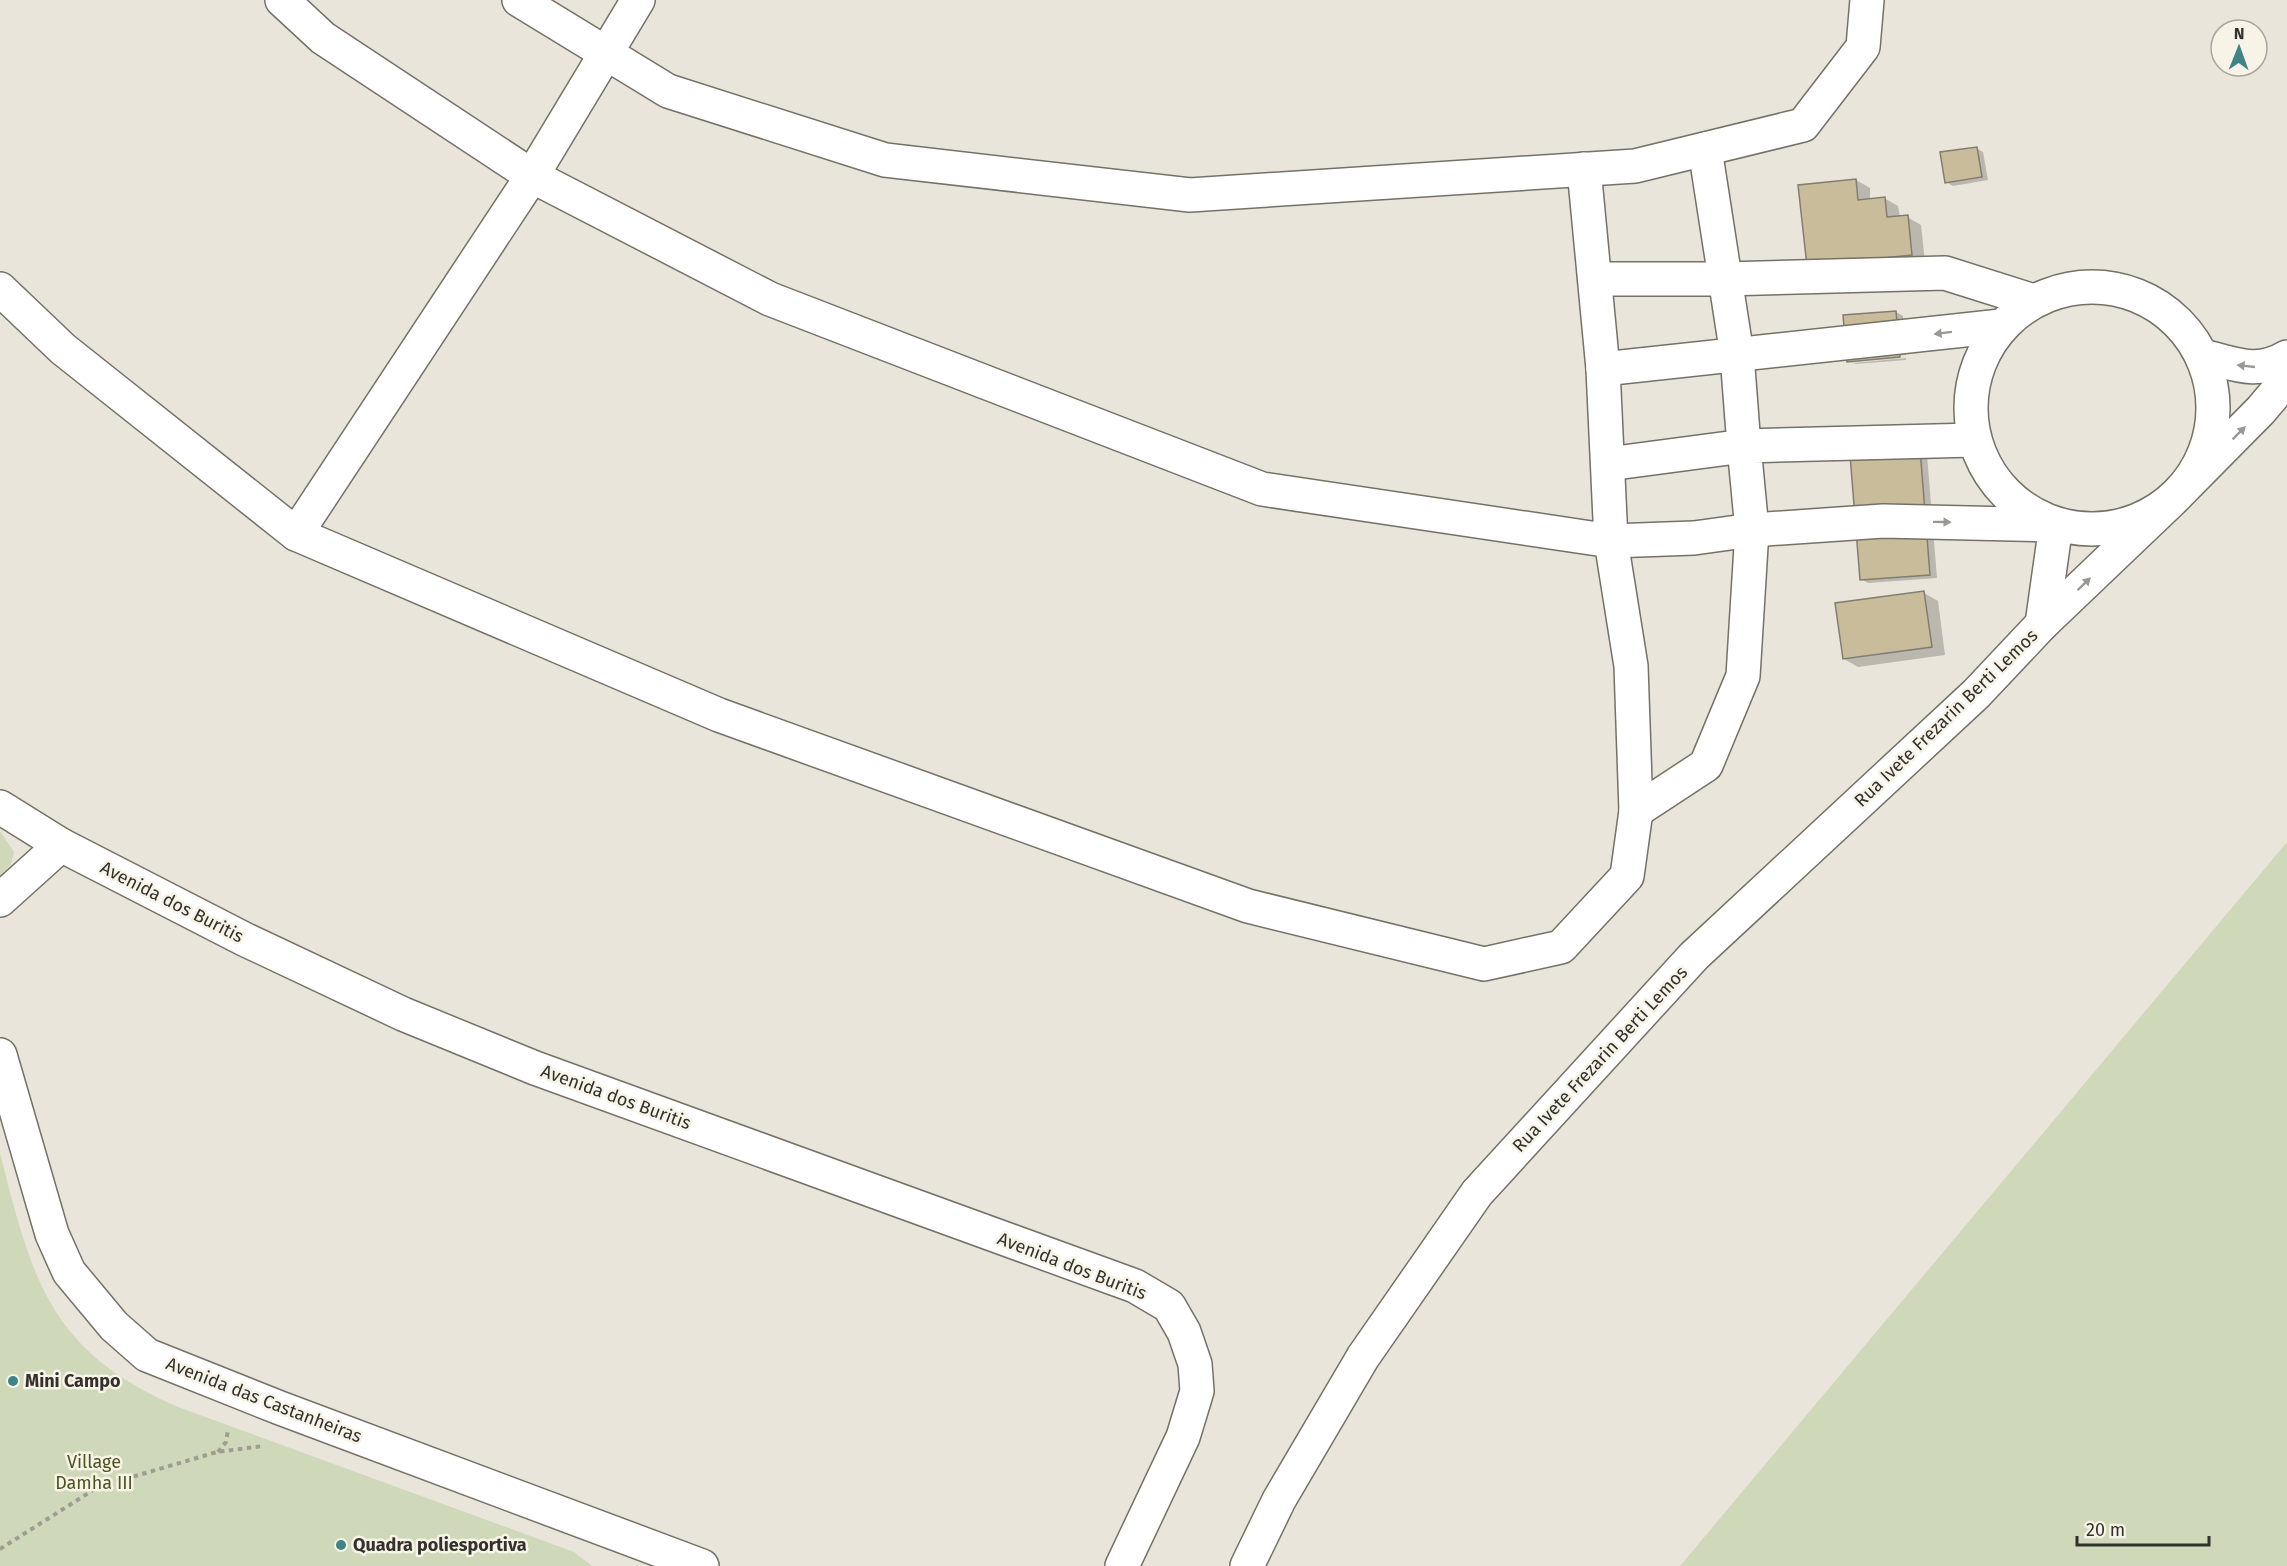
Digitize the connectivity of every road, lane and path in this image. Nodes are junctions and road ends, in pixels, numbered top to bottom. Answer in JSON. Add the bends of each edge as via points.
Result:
{"nodes":[{"id":1,"x":282,"y":0,"type":"edge"},
{"id":2,"x":519,"y":0,"type":"edge"},
{"id":3,"x":638,"y":0,"type":"edge"},
{"id":4,"x":1867,"y":0,"type":"edge"},
{"id":5,"x":607,"y":54,"type":"junction"},
{"id":6,"x":1705,"y":149,"type":"junction"},
{"id":7,"x":1584,"y":170,"type":"junction"},
{"id":8,"x":532,"y":176,"type":"junction"},
{"id":9,"x":1595,"y":279,"type":"junction"},
{"id":10,"x":1725,"y":279,"type":"junction"},
{"id":11,"x":0,"y":289,"type":"edge"},
{"id":12,"x":2034,"y":301,"type":"junction"},
{"id":13,"x":2001,"y":326,"type":"junction"},
{"id":14,"x":1737,"y":355,"type":"junction"},
{"id":15,"x":2202,"y":356,"type":"junction"},
{"id":16,"x":2287,"y":357,"type":"edge"},
{"id":17,"x":1603,"y":369,"type":"junction"},
{"id":18,"x":2287,"y":379,"type":"edge"},
{"id":19,"x":1974,"y":440,"type":"junction"},
{"id":20,"x":1744,"y":446,"type":"junction"},
{"id":21,"x":1608,"y":464,"type":"junction"},
{"id":22,"x":2172,"y":500,"type":"junction"},
{"id":23,"x":2056,"y":525,"type":"junction"},
{"id":24,"x":1752,"y":530,"type":"junction"},
{"id":25,"x":296,"y":534,"type":"junction"},
{"id":26,"x":1611,"y":541,"type":"junction"},
{"id":27,"x":2042,"y":624,"type":"junction"},
{"id":28,"x":0,"y":807,"type":"edge"},
{"id":29,"x":1636,"y":811,"type":"junction"},
{"id":30,"x":61,"y":845,"type":"junction"},
{"id":31,"x":0,"y":900,"type":"edge"},
{"id":32,"x":0,"y":1055,"type":"edge"},
{"id":33,"x":217,"y":1452,"type":"dead end"},
{"id":34,"x":0,"y":1549,"type":"edge"},
{"id":35,"x":690,"y":1564,"type":"edge"},
{"id":36,"x":1122,"y":1566,"type":"edge"},
{"id":37,"x":1247,"y":1566,"type":"edge"}],
"edges":[{"from":1,"to":8,"type":"street","via":[[323,38]]},
{"from":2,"to":5,"type":"street"},
{"from":3,"to":5,"type":"street"},
{"from":4,"to":6,"type":"street","via":[[1863,47],[1803,125]]},
{"from":5,"to":7,"type":"street","via":[[668,91],[885,160],[1190,195]]},
{"from":5,"to":8,"type":"street"},
{"from":6,"to":7,"type":"street","via":[[1635,166]]},
{"from":6,"to":10,"type":"street"},
{"from":7,"to":9,"type":"street"},
{"from":8,"to":25,"type":"street"},
{"from":8,"to":26,"type":"street","via":[[770,299],[1263,489]]},
{"from":9,"to":10,"type":"street"},
{"from":9,"to":17,"type":"street"},
{"from":10,"to":12,"type":"street","via":[[1945,273]]},
{"from":10,"to":14,"type":"street"},
{"from":11,"to":25,"type":"street","via":[[63,349]]},
{"from":12,"to":13,"type":"street"},
{"from":12,"to":15,"type":"street","via":[[2071,288],[2111,288],[2148,301],[2181,324]]},
{"from":13,"to":14,"type":"street","one_way":true},
{"from":13,"to":19,"type":"street","via":[[1979,360],[1970,399]]},
{"from":14,"to":17,"type":"street"},
{"from":14,"to":20,"type":"street"},
{"from":16,"to":15,"type":"street","one_way":true,"via":[[2271,367],[2244,367]]},
{"from":15,"to":22,"type":"street","via":[[2213,394],[2211,433],[2197,470]]},
{"from":17,"to":21,"type":"street"},
{"from":22,"to":18,"type":"street","name":"Rua Ivete Frezarin Berti Lemos","one_way":true},
{"from":19,"to":20,"type":"street"},
{"from":19,"to":23,"type":"street","via":[[1991,477],[2019,506]]},
{"from":20,"to":21,"type":"street"},
{"from":20,"to":24,"type":"street"},
{"from":21,"to":26,"type":"street"},
{"from":22,"to":23,"type":"street","via":[[2137,521],[2097,530]]},
{"from":27,"to":22,"type":"street","name":"Rua Ivete Frezarin Berti Lemos","one_way":true},
{"from":24,"to":23,"type":"street","one_way":true,"via":[[1883,521]]},
{"from":23,"to":27,"type":"street","name":"Rua Ivete Frezarin Berti Lemos"},
{"from":24,"to":26,"type":"street","via":[[1694,538]]},
{"from":24,"to":29,"type":"street","via":[[1743,676],[1739,686],[1706,765]]},
{"from":25,"to":29,"type":"street","via":[[719,716],[1248,906],[1484,964],[1561,947],[1627,876]]},
{"from":26,"to":29,"type":"street","via":[[1631,666]]},
{"from":27,"to":37,"type":"street","name":"Rua Ivete Frezarin Berti Lemos","via":[[1976,694],[1694,956],[1477,1193],[1363,1357],[1280,1500]]},
{"from":28,"to":30,"type":"street","name":"Avenida dos Buritis"},
{"from":30,"to":31,"type":"street"},
{"from":30,"to":36,"type":"street","name":"Avenida dos Buritis","via":[[244,939],[403,1014],[535,1068],[1134,1286],[1169,1306],[1184,1332],[1195,1364],[1197,1391],[1184,1437]]},
{"from":32,"to":35,"type":"street","name":"Avenida das Castanheiras","via":[[52,1234],[69,1272],[114,1326],[147,1354]]},
{"from":33,"to":34,"type":"path","via":[[98,1487]]}]}
